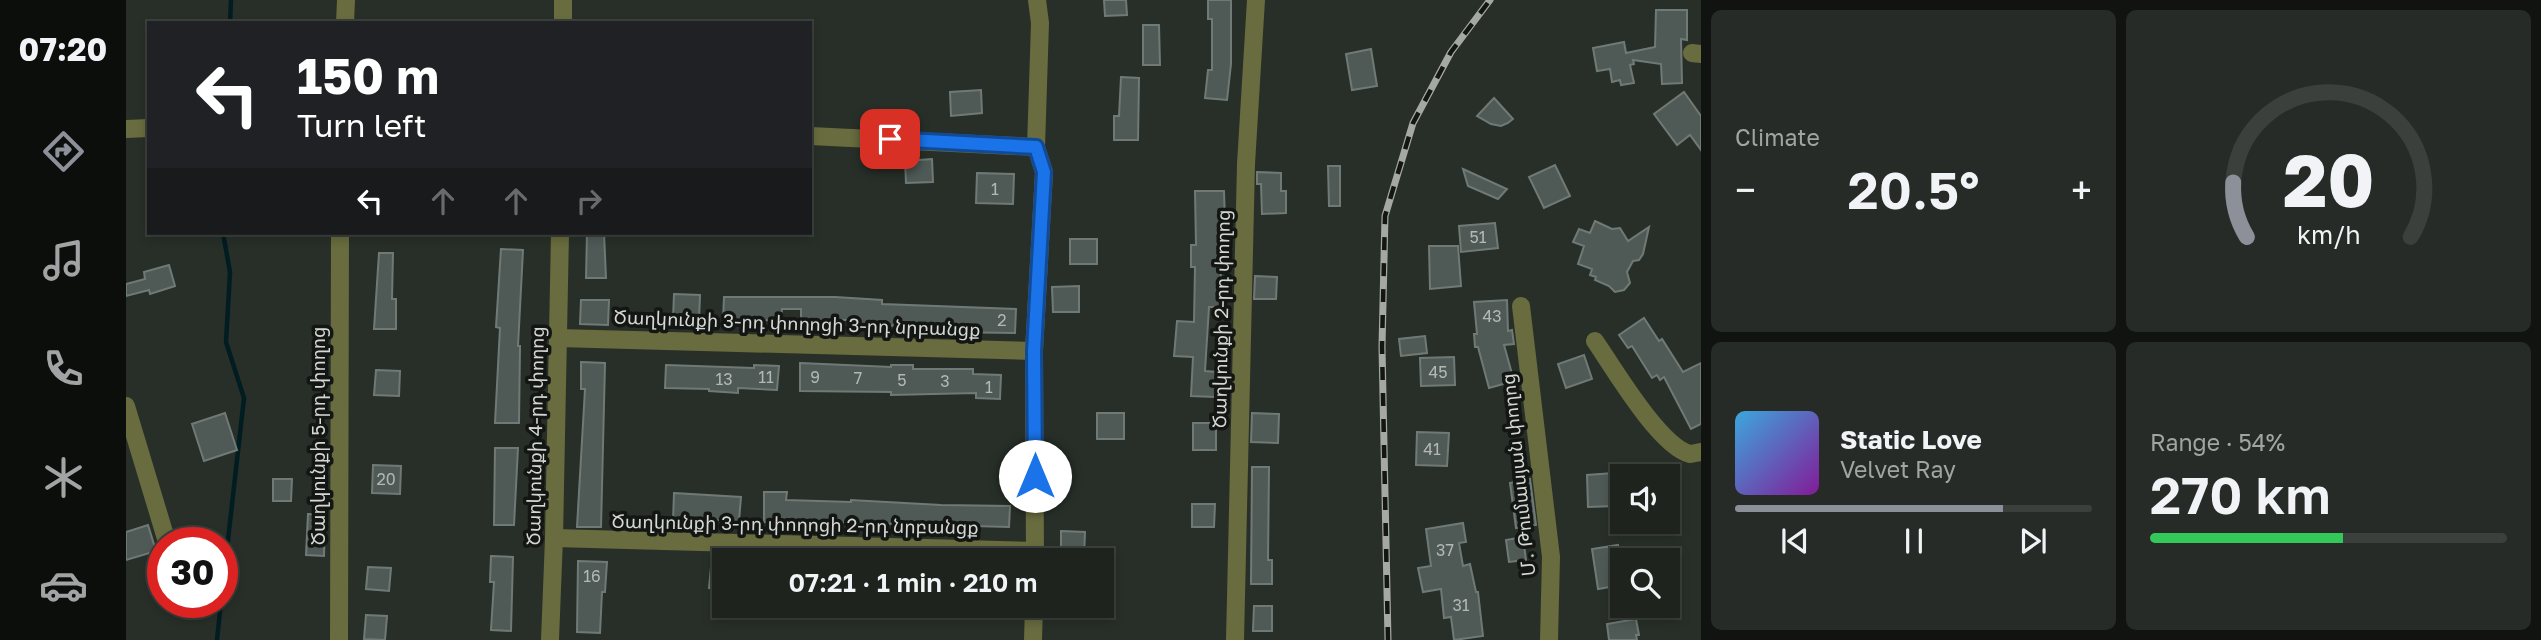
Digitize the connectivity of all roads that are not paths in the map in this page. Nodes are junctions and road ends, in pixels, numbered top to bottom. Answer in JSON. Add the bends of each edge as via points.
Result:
{"nodes":[{"id":1,"x":346,"y":0,"type":"edge"},
{"id":2,"x":563,"y":0,"type":"edge"},
{"id":3,"x":1037,"y":0,"type":"edge"},
{"id":4,"x":1256,"y":0,"type":"edge"},
{"id":5,"x":345,"y":21,"type":"edge"},
{"id":6,"x":563,"y":21,"type":"edge"},
{"id":7,"x":147,"y":128,"type":"edge"},
{"id":8,"x":126,"y":129,"type":"edge"},
{"id":9,"x":812,"y":136,"type":"edge"},
{"id":10,"x":1036,"y":147,"type":"junction"},
{"id":11,"x":340,"y":235,"type":"edge"},
{"id":12,"x":560,"y":235,"type":"edge"},
{"id":13,"x":1521,"y":306,"type":"dead end"},
{"id":14,"x":558,"y":338,"type":"junction"},
{"id":15,"x":1595,"y":341,"type":"dead end"},
{"id":16,"x":1034,"y":351,"type":"junction"},
{"id":17,"x":126,"y":406,"type":"edge"},
{"id":18,"x":1701,"y":452,"type":"edge"},
{"id":19,"x":162,"y":527,"type":"edge"},
{"id":20,"x":554,"y":538,"type":"junction"},
{"id":21,"x":837,"y":548,"type":"edge"},
{"id":22,"x":1035,"y":548,"type":"edge"},
{"id":23,"x":1034,"y":618,"type":"edge"},
{"id":24,"x":338,"y":640,"type":"edge"},
{"id":25,"x":550,"y":640,"type":"edge"},
{"id":26,"x":1033,"y":640,"type":"edge"},
{"id":27,"x":1236,"y":640,"type":"edge"},
{"id":28,"x":1549,"y":640,"type":"edge"}],
"edges":[{"from":1,"to":5,"type":"street"},
{"from":2,"to":6,"type":"street"},
{"from":3,"to":10,"type":"street"},
{"from":4,"to":27,"type":"street","name":"Ծաղկունքի 2-րդ փողոց","via":[[1246,164]]},
{"from":7,"to":8,"type":"street"},
{"from":9,"to":10,"type":"street"},
{"from":10,"to":16,"type":"street","via":[[1044,172]]},
{"from":11,"to":24,"type":"street","name":"Ծաղկունքի 5-րդ փողոց"},
{"from":12,"to":14,"type":"street","name":"Ծաղկունքի 4-րդ փողոց"},
{"from":13,"to":28,"type":"street","name":"Մ․ Թումասյան փողոց","via":[[1551,557]]},
{"from":14,"to":16,"type":"street","name":"Ծաղկունքի 3-րդ փողոցի 3-րդ նրբանցք"},
{"from":14,"to":20,"type":"street","name":"Ծաղկունքի 4-րդ փողոց"},
{"from":15,"to":18,"type":"street","via":[[1666,438],[1690,454]]},
{"from":16,"to":22,"type":"street"},
{"from":17,"to":19,"type":"street"},
{"from":20,"to":21,"type":"street","name":"Ծաղկունքի 3-րդ փողոցի 2-րդ նրբանցք"},
{"from":20,"to":25,"type":"street","name":"Ծաղկունքի 4-րդ փողոց"},
{"from":23,"to":26,"type":"street"}]}
